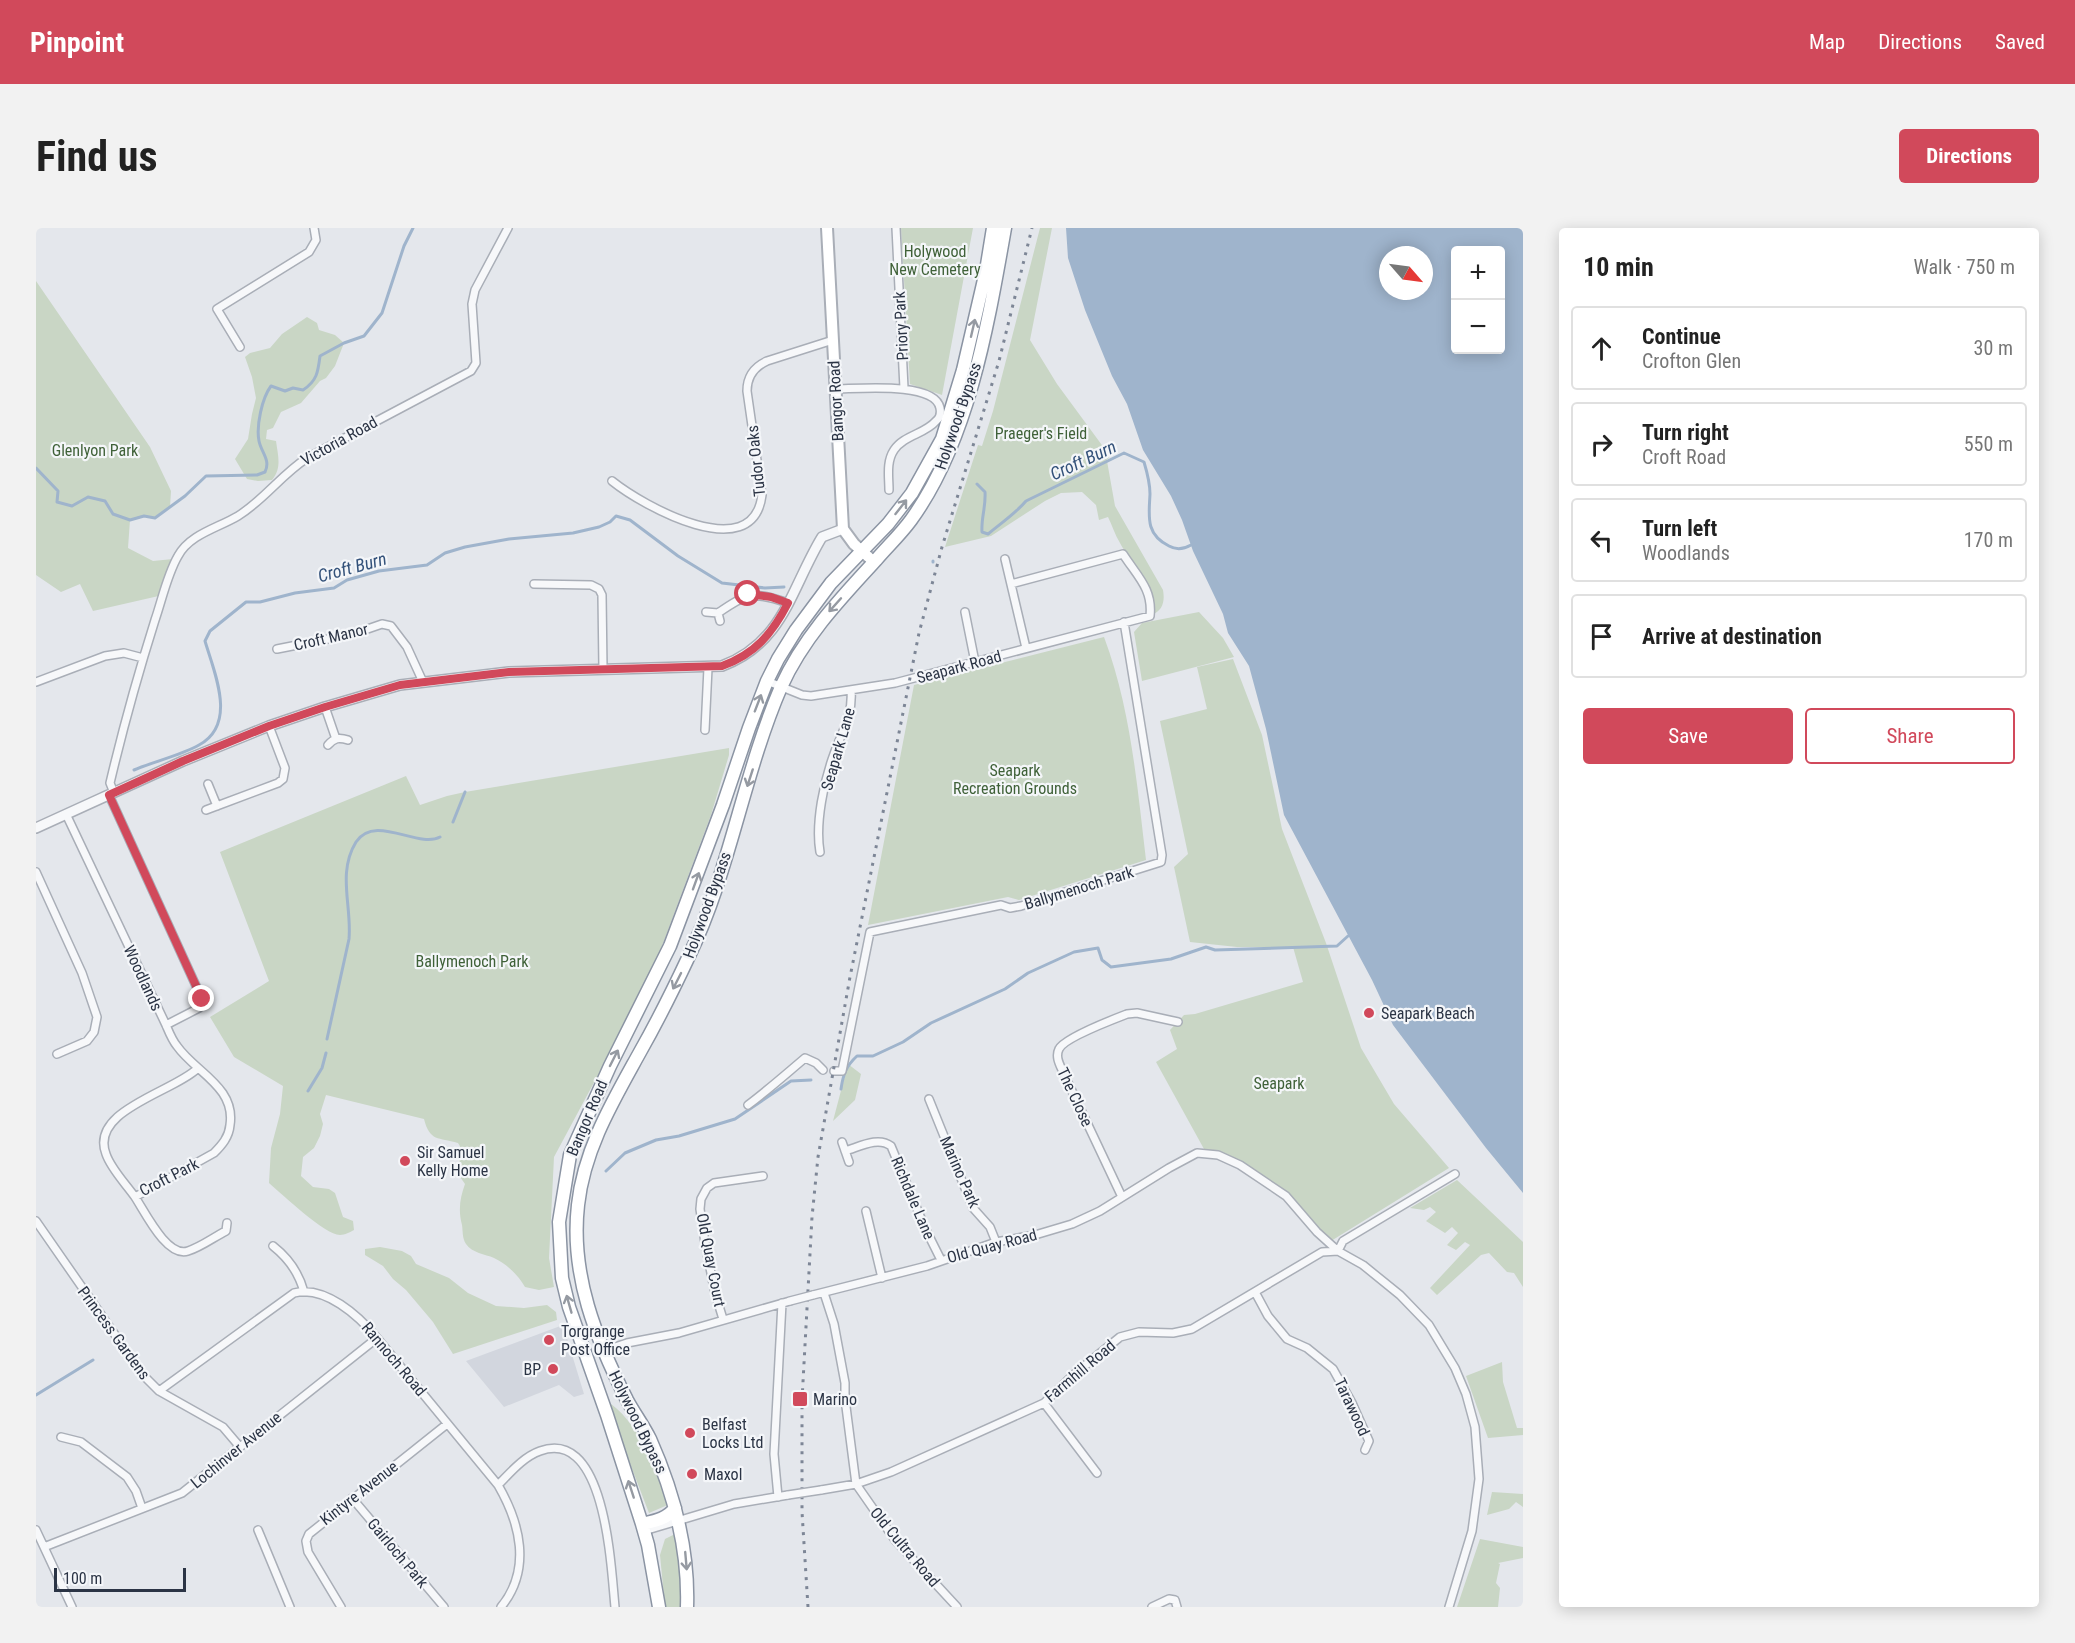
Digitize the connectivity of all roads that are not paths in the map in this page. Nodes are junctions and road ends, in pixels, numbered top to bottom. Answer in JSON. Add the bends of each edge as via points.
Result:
{"nodes":[{"id":1,"x":314,"y":228,"type":"edge"},
{"id":2,"x":508,"y":228,"type":"edge"},
{"id":3,"x":827,"y":228,"type":"edge"},
{"id":4,"x":896,"y":228,"type":"edge"},
{"id":5,"x":993,"y":228,"type":"edge"},
{"id":6,"x":1005,"y":228,"type":"edge"},
{"id":7,"x":833,"y":340,"type":"junction"},
{"id":8,"x":240,"y":347,"type":"dead end"},
{"id":9,"x":904,"y":388,"type":"junction"},
{"id":10,"x":836,"y":389,"type":"junction"},
{"id":11,"x":889,"y":474,"type":"junction"},
{"id":12,"x":897,"y":474,"type":"dead end"},
{"id":13,"x":612,"y":481,"type":"dead end"},
{"id":14,"x":889,"y":490,"type":"dead end"},
{"id":15,"x":843,"y":529,"type":"junction"},
{"id":16,"x":862,"y":550,"type":"junction"},
{"id":17,"x":1005,"y":559,"type":"dead end"},
{"id":18,"x":874,"y":562,"type":"junction"},
{"id":19,"x":534,"y":584,"type":"dead end"},
{"id":20,"x":1011,"y":584,"type":"junction"},
{"id":21,"x":788,"y":603,"type":"junction"},
{"id":22,"x":706,"y":612,"type":"dead end"},
{"id":23,"x":965,"y":612,"type":"dead end"},
{"id":24,"x":1124,"y":622,"type":"junction"},
{"id":25,"x":1026,"y":648,"type":"junction"},
{"id":26,"x":277,"y":649,"type":"dead end"},
{"id":27,"x":143,"y":658,"type":"junction"},
{"id":28,"x":975,"y":662,"type":"junction"},
{"id":29,"x":708,"y":668,"type":"junction"},
{"id":30,"x":603,"y":669,"type":"junction"},
{"id":31,"x":767,"y":681,"type":"junction"},
{"id":32,"x":36,"y":682,"type":"edge"},
{"id":33,"x":423,"y":682,"type":"junction"},
{"id":34,"x":781,"y":687,"type":"junction"},
{"id":35,"x":851,"y":691,"type":"junction"},
{"id":36,"x":325,"y":707,"type":"junction"},
{"id":37,"x":269,"y":726,"type":"junction"},
{"id":38,"x":705,"y":730,"type":"dead end"},
{"id":39,"x":336,"y":739,"type":"junction"},
{"id":40,"x":348,"y":740,"type":"dead end"},
{"id":41,"x":328,"y":746,"type":"dead end"},
{"id":42,"x":208,"y":784,"type":"dead end"},
{"id":43,"x":111,"y":794,"type":"junction"},
{"id":44,"x":217,"y":806,"type":"junction"},
{"id":45,"x":206,"y":810,"type":"dead end"},
{"id":46,"x":66,"y":814,"type":"junction"},
{"id":47,"x":36,"y":828,"type":"edge"},
{"id":48,"x":810,"y":843,"type":"dead end"},
{"id":49,"x":819,"y":843,"type":"junction"},
{"id":50,"x":820,"y":852,"type":"dead end"},
{"id":51,"x":36,"y":872,"type":"edge"},
{"id":52,"x":44,"y":890,"type":"junction"},
{"id":53,"x":36,"y":894,"type":"edge"},
{"id":54,"x":1178,"y":1022,"type":"dead end"},
{"id":55,"x":166,"y":1025,"type":"junction"},
{"id":56,"x":57,"y":1054,"type":"dead end"},
{"id":57,"x":198,"y":1068,"type":"junction"},
{"id":58,"x":823,"y":1070,"type":"dead end"},
{"id":59,"x":834,"y":1071,"type":"dead end"},
{"id":60,"x":929,"y":1099,"type":"dead end"},
{"id":61,"x":748,"y":1105,"type":"dead end"},
{"id":62,"x":842,"y":1142,"type":"dead end"},
{"id":63,"x":845,"y":1151,"type":"junction"},
{"id":64,"x":849,"y":1162,"type":"dead end"},
{"id":65,"x":1455,"y":1174,"type":"dead end"},
{"id":66,"x":763,"y":1176,"type":"dead end"},
{"id":67,"x":564,"y":1182,"type":"junction"},
{"id":68,"x":581,"y":1185,"type":"junction"},
{"id":69,"x":135,"y":1197,"type":"junction"},
{"id":70,"x":1122,"y":1197,"type":"junction"},
{"id":71,"x":866,"y":1211,"type":"dead end"},
{"id":72,"x":36,"y":1221,"type":"edge"},
{"id":73,"x":227,"y":1222,"type":"dead end"},
{"id":74,"x":996,"y":1242,"type":"junction"},
{"id":75,"x":273,"y":1245,"type":"dead end"},
{"id":76,"x":1338,"y":1251,"type":"junction"},
{"id":77,"x":941,"y":1260,"type":"junction"},
{"id":78,"x":882,"y":1278,"type":"junction"},
{"id":79,"x":304,"y":1292,"type":"junction"},
{"id":80,"x":1255,"y":1292,"type":"junction"},
{"id":81,"x":824,"y":1293,"type":"junction"},
{"id":82,"x":782,"y":1303,"type":"junction"},
{"id":83,"x":723,"y":1319,"type":"junction"},
{"id":84,"x":377,"y":1338,"type":"junction"},
{"id":85,"x":603,"y":1351,"type":"junction"},
{"id":86,"x":159,"y":1391,"type":"junction"},
{"id":87,"x":1044,"y":1403,"type":"junction"},
{"id":88,"x":447,"y":1424,"type":"junction"},
{"id":89,"x":61,"y":1437,"type":"dead end"},
{"id":90,"x":240,"y":1447,"type":"junction"},
{"id":91,"x":1365,"y":1450,"type":"dead end"},
{"id":92,"x":1097,"y":1473,"type":"dead end"},
{"id":93,"x":856,"y":1484,"type":"junction"},
{"id":94,"x":498,"y":1485,"type":"junction"},
{"id":95,"x":778,"y":1497,"type":"junction"},
{"id":96,"x":352,"y":1498,"type":"junction"},
{"id":97,"x":142,"y":1508,"type":"junction"},
{"id":98,"x":675,"y":1508,"type":"junction"},
{"id":99,"x":679,"y":1521,"type":"junction"},
{"id":100,"x":643,"y":1528,"type":"junction"},
{"id":101,"x":36,"y":1530,"type":"edge"},
{"id":102,"x":258,"y":1530,"type":"dead end"},
{"id":103,"x":44,"y":1547,"type":"junction"},
{"id":104,"x":72,"y":1607,"type":"edge"},
{"id":105,"x":290,"y":1607,"type":"edge"},
{"id":106,"x":341,"y":1607,"type":"edge"},
{"id":107,"x":444,"y":1607,"type":"edge"},
{"id":108,"x":501,"y":1607,"type":"edge"},
{"id":109,"x":615,"y":1607,"type":"edge"},
{"id":110,"x":659,"y":1607,"type":"edge"},
{"id":111,"x":687,"y":1607,"type":"edge"},
{"id":112,"x":957,"y":1607,"type":"edge"},
{"id":113,"x":1152,"y":1607,"type":"edge"},
{"id":114,"x":1177,"y":1607,"type":"edge"},
{"id":115,"x":1449,"y":1607,"type":"edge"}],
"edges":[{"from":1,"to":8,"type":"street","via":[[316,240],[309,252],[217,309]]},
{"from":2,"to":27,"type":"street","name":"Victoria Road","via":[[475,290],[472,304],[476,363],[471,371],[307,458],[289,469],[256,504],[196,538],[178,555]]},
{"from":3,"to":7,"type":"main road","name":"Bangor Road"},
{"from":4,"to":9,"type":"street","name":"Priory Park"},
{"from":16,"to":5,"type":"highway","name":"Holywood Bypass","one_way":true,"via":[[912,493],[942,439],[963,370]]},
{"from":6,"to":18,"type":"highway","name":"Holywood Bypass","via":[[969,394],[943,467],[908,524]]},
{"from":7,"to":10,"type":"main road","name":"Bangor Road"},
{"from":7,"to":13,"type":"street","name":"Tudor Oaks","via":[[767,361],[751,375],[747,391],[762,495],[759,509],[745,525],[725,530],[686,520],[652,507]]},
{"from":9,"to":10,"type":"street"},
{"from":9,"to":11,"type":"street","via":[[934,399],[940,415],[933,424],[897,446],[890,457]]},
{"from":10,"to":15,"type":"main road","name":"Bangor Road"},
{"from":11,"to":12,"type":"street"},
{"from":11,"to":14,"type":"street"},
{"from":15,"to":16,"type":"main road"},
{"from":15,"to":21,"type":"street","via":[[822,537]]},
{"from":16,"to":18,"type":"main road"},
{"from":16,"to":31,"type":"highway","name":"Holywood Bypass","via":[[807,614]]},
{"from":17,"to":20,"type":"street"},
{"from":18,"to":34,"type":"highway","name":"Holywood Bypass","one_way":true,"via":[[813,633]]},
{"from":19,"to":30,"type":"street","via":[[591,585],[599,589]]},
{"from":20,"to":24,"type":"street","name":"Seapark Road","via":[[1124,554],[1148,590],[1150,600],[1150,616]]},
{"from":20,"to":25,"type":"street"},
{"from":21,"to":22,"type":"street","via":[[748,594],[719,617]]},
{"from":21,"to":29,"type":"street","via":[[775,627],[756,649],[734,662]]},
{"from":23,"to":28,"type":"street"},
{"from":24,"to":25,"type":"street","name":"Seapark Road"},
{"from":24,"to":59,"type":"street","name":"Ballymenoch Park","via":[[1161,862],[1021,906],[1001,905],[870,932],[842,1071]]},
{"from":25,"to":28,"type":"street","name":"Seapark Road"},
{"from":26,"to":33,"type":"street","name":"Croft Manor","via":[[353,634],[382,624],[391,626],[408,647]]},
{"from":27,"to":32,"type":"street","via":[[124,653],[105,656]]},
{"from":27,"to":43,"type":"street","name":"Victoria Road","via":[[110,783]]},
{"from":28,"to":35,"type":"street","name":"Seapark Road"},
{"from":29,"to":30,"type":"street"},
{"from":29,"to":38,"type":"street"},
{"from":30,"to":33,"type":"street","via":[[509,672]]},
{"from":31,"to":34,"type":"street","name":"Seapark Road"},
{"from":67,"to":31,"type":"highway","name":"Bangor Road","one_way":true,"via":[[577,1136],[690,898]]},
{"from":33,"to":36,"type":"street"},
{"from":34,"to":35,"type":"street","name":"Seapark Road","via":[[811,696]]},
{"from":34,"to":68,"type":"highway","name":"Holywood Bypass","one_way":true,"via":[[709,909],[670,995],[611,1102],[589,1154]]},
{"from":35,"to":49,"type":"street","name":"Seapark Lane","via":[[852,705],[827,781]]},
{"from":36,"to":37,"type":"street"},
{"from":36,"to":39,"type":"street"},
{"from":37,"to":43,"type":"street"},
{"from":37,"to":44,"type":"street","via":[[285,768],[283,778]]},
{"from":39,"to":40,"type":"street"},
{"from":39,"to":41,"type":"street"},
{"from":42,"to":44,"type":"street"},
{"from":43,"to":46,"type":"street"},
{"from":43,"to":55,"type":"street","name":"Woodlands","via":[[202,999],[199,1008]]},
{"from":44,"to":45,"type":"street"},
{"from":46,"to":47,"type":"street"},
{"from":46,"to":55,"type":"street","name":"Woodlands"},
{"from":48,"to":49,"type":"street"},
{"from":49,"to":50,"type":"street","name":"Seapark Lane"},
{"from":51,"to":52,"type":"street"},
{"from":52,"to":53,"type":"street"},
{"from":52,"to":56,"type":"street","via":[[82,973],[97,1017],[87,1041]]},
{"from":54,"to":70,"type":"street","name":"The Close","via":[[1127,1014],[1066,1042],[1058,1052],[1063,1072]]},
{"from":55,"to":57,"type":"street","name":"Croft Park","via":[[177,1046]]},
{"from":57,"to":69,"type":"street","name":"Croft Park","via":[[119,1114],[107,1128],[105,1154]]},
{"from":57,"to":69,"type":"street","name":"Croft Park","via":[[226,1097],[231,1115],[227,1136],[206,1158]]},
{"from":58,"to":61,"type":"street","via":[[805,1058]]},
{"from":60,"to":74,"type":"street","name":"Marino Park","via":[[974,1208],[990,1227]]},
{"from":62,"to":63,"type":"street"},
{"from":63,"to":64,"type":"street"},
{"from":63,"to":77,"type":"street","name":"Richdale Lane","via":[[878,1142],[891,1146]]},
{"from":65,"to":76,"type":"street","name":"Farmhill Road","via":[[1343,1241]]},
{"from":66,"to":83,"type":"street","name":"Old Quay Court","via":[[714,1183],[701,1199],[705,1243]]},
{"from":67,"to":68,"type":"highway"},
{"from":100,"to":67,"type":"highway","name":"Bangor Road","one_way":true,"via":[[562,1278],[559,1222]]},
{"from":68,"to":85,"type":"highway","name":"Holywood Bypass","via":[[576,1229],[578,1266]]},
{"from":69,"to":73,"type":"street","via":[[169,1247],[178,1252],[190,1251],[226,1231]]},
{"from":70,"to":74,"type":"street","name":"Old Quay Road","via":[[1072,1224]]},
{"from":70,"to":76,"type":"street","name":"Old Quay Road","via":[[1197,1153],[1218,1155],[1286,1196]]},
{"from":71,"to":78,"type":"street"},
{"from":72,"to":86,"type":"street","name":"Princess Gardens","via":[[127,1354]]},
{"from":74,"to":77,"type":"street","name":"Old Quay Road"},
{"from":75,"to":79,"type":"street","via":[[297,1274]]},
{"from":76,"to":80,"type":"street","name":"Farmhill Road","via":[[1322,1252]]},
{"from":76,"to":115,"type":"street","name":"Old Quay Road","via":[[1363,1265],[1400,1295],[1429,1325],[1466,1394],[1477,1444],[1478,1497]]},
{"from":77,"to":78,"type":"street","name":"Old Quay Road"},
{"from":78,"to":81,"type":"street","name":"Old Quay Road"},
{"from":79,"to":84,"type":"street","name":"Rannoch Road","via":[[329,1299],[350,1311]]},
{"from":79,"to":86,"type":"street","via":[[289,1295]]},
{"from":80,"to":87,"type":"street","name":"Farmhill Road","via":[[1185,1331],[1139,1332],[1120,1337]]},
{"from":80,"to":91,"type":"street","name":"Tarawood","via":[[1287,1339],[1307,1348],[1333,1369],[1369,1441]]},
{"from":81,"to":82,"type":"street","name":"Old Quay Road","bridge":true},
{"from":81,"to":93,"type":"street","via":[[845,1383]]},
{"from":82,"to":83,"type":"street","name":"Old Quay Road"},
{"from":82,"to":95,"type":"street","via":[[774,1454]]},
{"from":83,"to":85,"type":"street","name":"Old Quay Road"},
{"from":84,"to":88,"type":"street","name":"Rannoch Road"},
{"from":84,"to":90,"type":"street","name":"Lochinver Avenue"},
{"from":85,"to":98,"type":"highway","name":"Holywood Bypass","via":[[648,1436]]},
{"from":86,"to":90,"type":"street","name":"Princess Gardens","via":[[223,1427]]},
{"from":87,"to":92,"type":"street"},
{"from":87,"to":93,"type":"street","name":"Farmhill Road","via":[[921,1460]]},
{"from":88,"to":94,"type":"street","name":"Rannoch Road"},
{"from":88,"to":96,"type":"street","name":"Kintyre Avenue"},
{"from":89,"to":97,"type":"street","via":[[81,1442],[127,1477]]},
{"from":90,"to":97,"type":"street","name":"Lochinver Avenue","via":[[182,1493]]},
{"from":93,"to":95,"type":"street","name":"Farmhill Road","bridge":true},
{"from":93,"to":112,"type":"street","name":"Old Cultra Road","via":[[895,1540]]},
{"from":94,"to":108,"type":"street","name":"Rannoch Road","via":[[514,1518],[521,1551],[515,1583]]},
{"from":94,"to":109,"type":"street","via":[[523,1461],[541,1451],[560,1449],[582,1461],[604,1519]]},
{"from":95,"to":99,"type":"street","name":"Farmhill Road","via":[[734,1504]]},
{"from":96,"to":106,"type":"street","name":"Kintyre Avenue","via":[[312,1530],[306,1541],[308,1552]]},
{"from":96,"to":107,"type":"street","name":"Gairloch Park"},
{"from":97,"to":103,"type":"street","name":"Lochinver Avenue"},
{"from":98,"to":99,"type":"highway","name":"Holywood Bypass"},
{"from":98,"to":100,"type":"highway","via":[[670,1515]]},
{"from":99,"to":100,"type":"street","name":"Farmhill Road"},
{"from":99,"to":111,"type":"highway","name":"Holywood Bypass","one_way":true,"via":[[685,1547]]},
{"from":100,"to":110,"type":"highway","name":"Bangor Road"},
{"from":101,"to":103,"type":"street"},
{"from":102,"to":105,"type":"street"},
{"from":103,"to":104,"type":"street"},
{"from":113,"to":114,"type":"street","via":[[1169,1599],[1175,1600]]}]}
